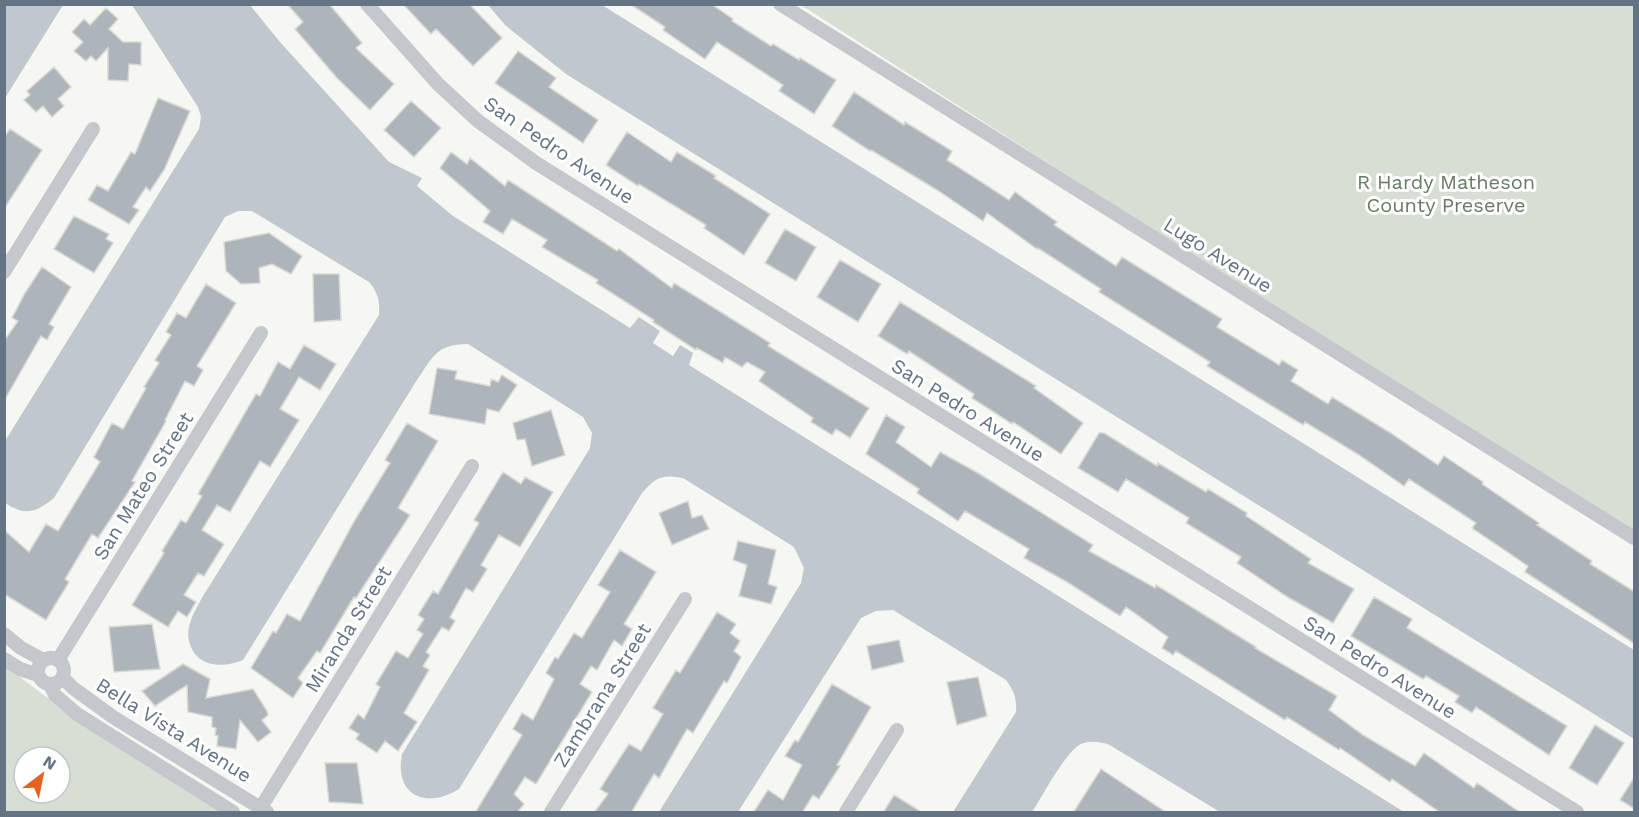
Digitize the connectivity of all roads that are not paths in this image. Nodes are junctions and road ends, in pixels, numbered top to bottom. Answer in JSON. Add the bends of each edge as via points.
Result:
{"nodes":[{"id":1,"x":367,"y":4,"type":"edge"},
{"id":2,"x":780,"y":4,"type":"edge"},
{"id":3,"x":93,"y":129,"type":"dead end"},
{"id":4,"x":4,"y":272,"type":"edge"},
{"id":5,"x":261,"y":333,"type":"dead end"},
{"id":6,"x":472,"y":466,"type":"dead end"},
{"id":7,"x":1635,"y":538,"type":"edge"},
{"id":8,"x":685,"y":599,"type":"dead end"},
{"id":9,"x":4,"y":634,"type":"edge"},
{"id":10,"x":4,"y":658,"type":"edge"},
{"id":11,"x":43,"y":660,"type":"junction"},
{"id":12,"x":58,"y":660,"type":"junction"},
{"id":13,"x":50,"y":679,"type":"junction"},
{"id":14,"x":897,"y":730,"type":"dead end"},
{"id":15,"x":262,"y":811,"type":"edge"},
{"id":16,"x":233,"y":813,"type":"edge"},
{"id":17,"x":552,"y":813,"type":"edge"},
{"id":18,"x":846,"y":813,"type":"edge"},
{"id":19,"x":1577,"y":813,"type":"edge"}],
"edges":[{"from":1,"to":19,"type":"street","name":"San Pedro Avenue","via":[[460,105],[536,163]]},
{"from":2,"to":7,"type":"street","name":"Lugo Avenue"},
{"from":3,"to":4,"type":"street"},
{"from":5,"to":12,"type":"street","name":"San Mateo Street"},
{"from":6,"to":15,"type":"street","name":"Miranda Street"},
{"from":8,"to":17,"type":"street","name":"Zambrana Street"},
{"from":9,"to":11,"type":"street"},
{"from":10,"to":13,"type":"street","name":"Bella Vista Avenue","via":[[20,669]]},
{"from":11,"to":12,"type":"street"},
{"from":11,"to":13,"type":"street","via":[[38,668]]},
{"from":12,"to":13,"type":"street","name":"Bella Vista Avenue","via":[[63,669]]},
{"from":13,"to":15,"type":"street","name":"Bella Vista Avenue","via":[[73,688]]},
{"from":13,"to":16,"type":"street","name":"Bella Vista Avenue","via":[[55,695],[77,714]]},
{"from":14,"to":18,"type":"street"}]}
